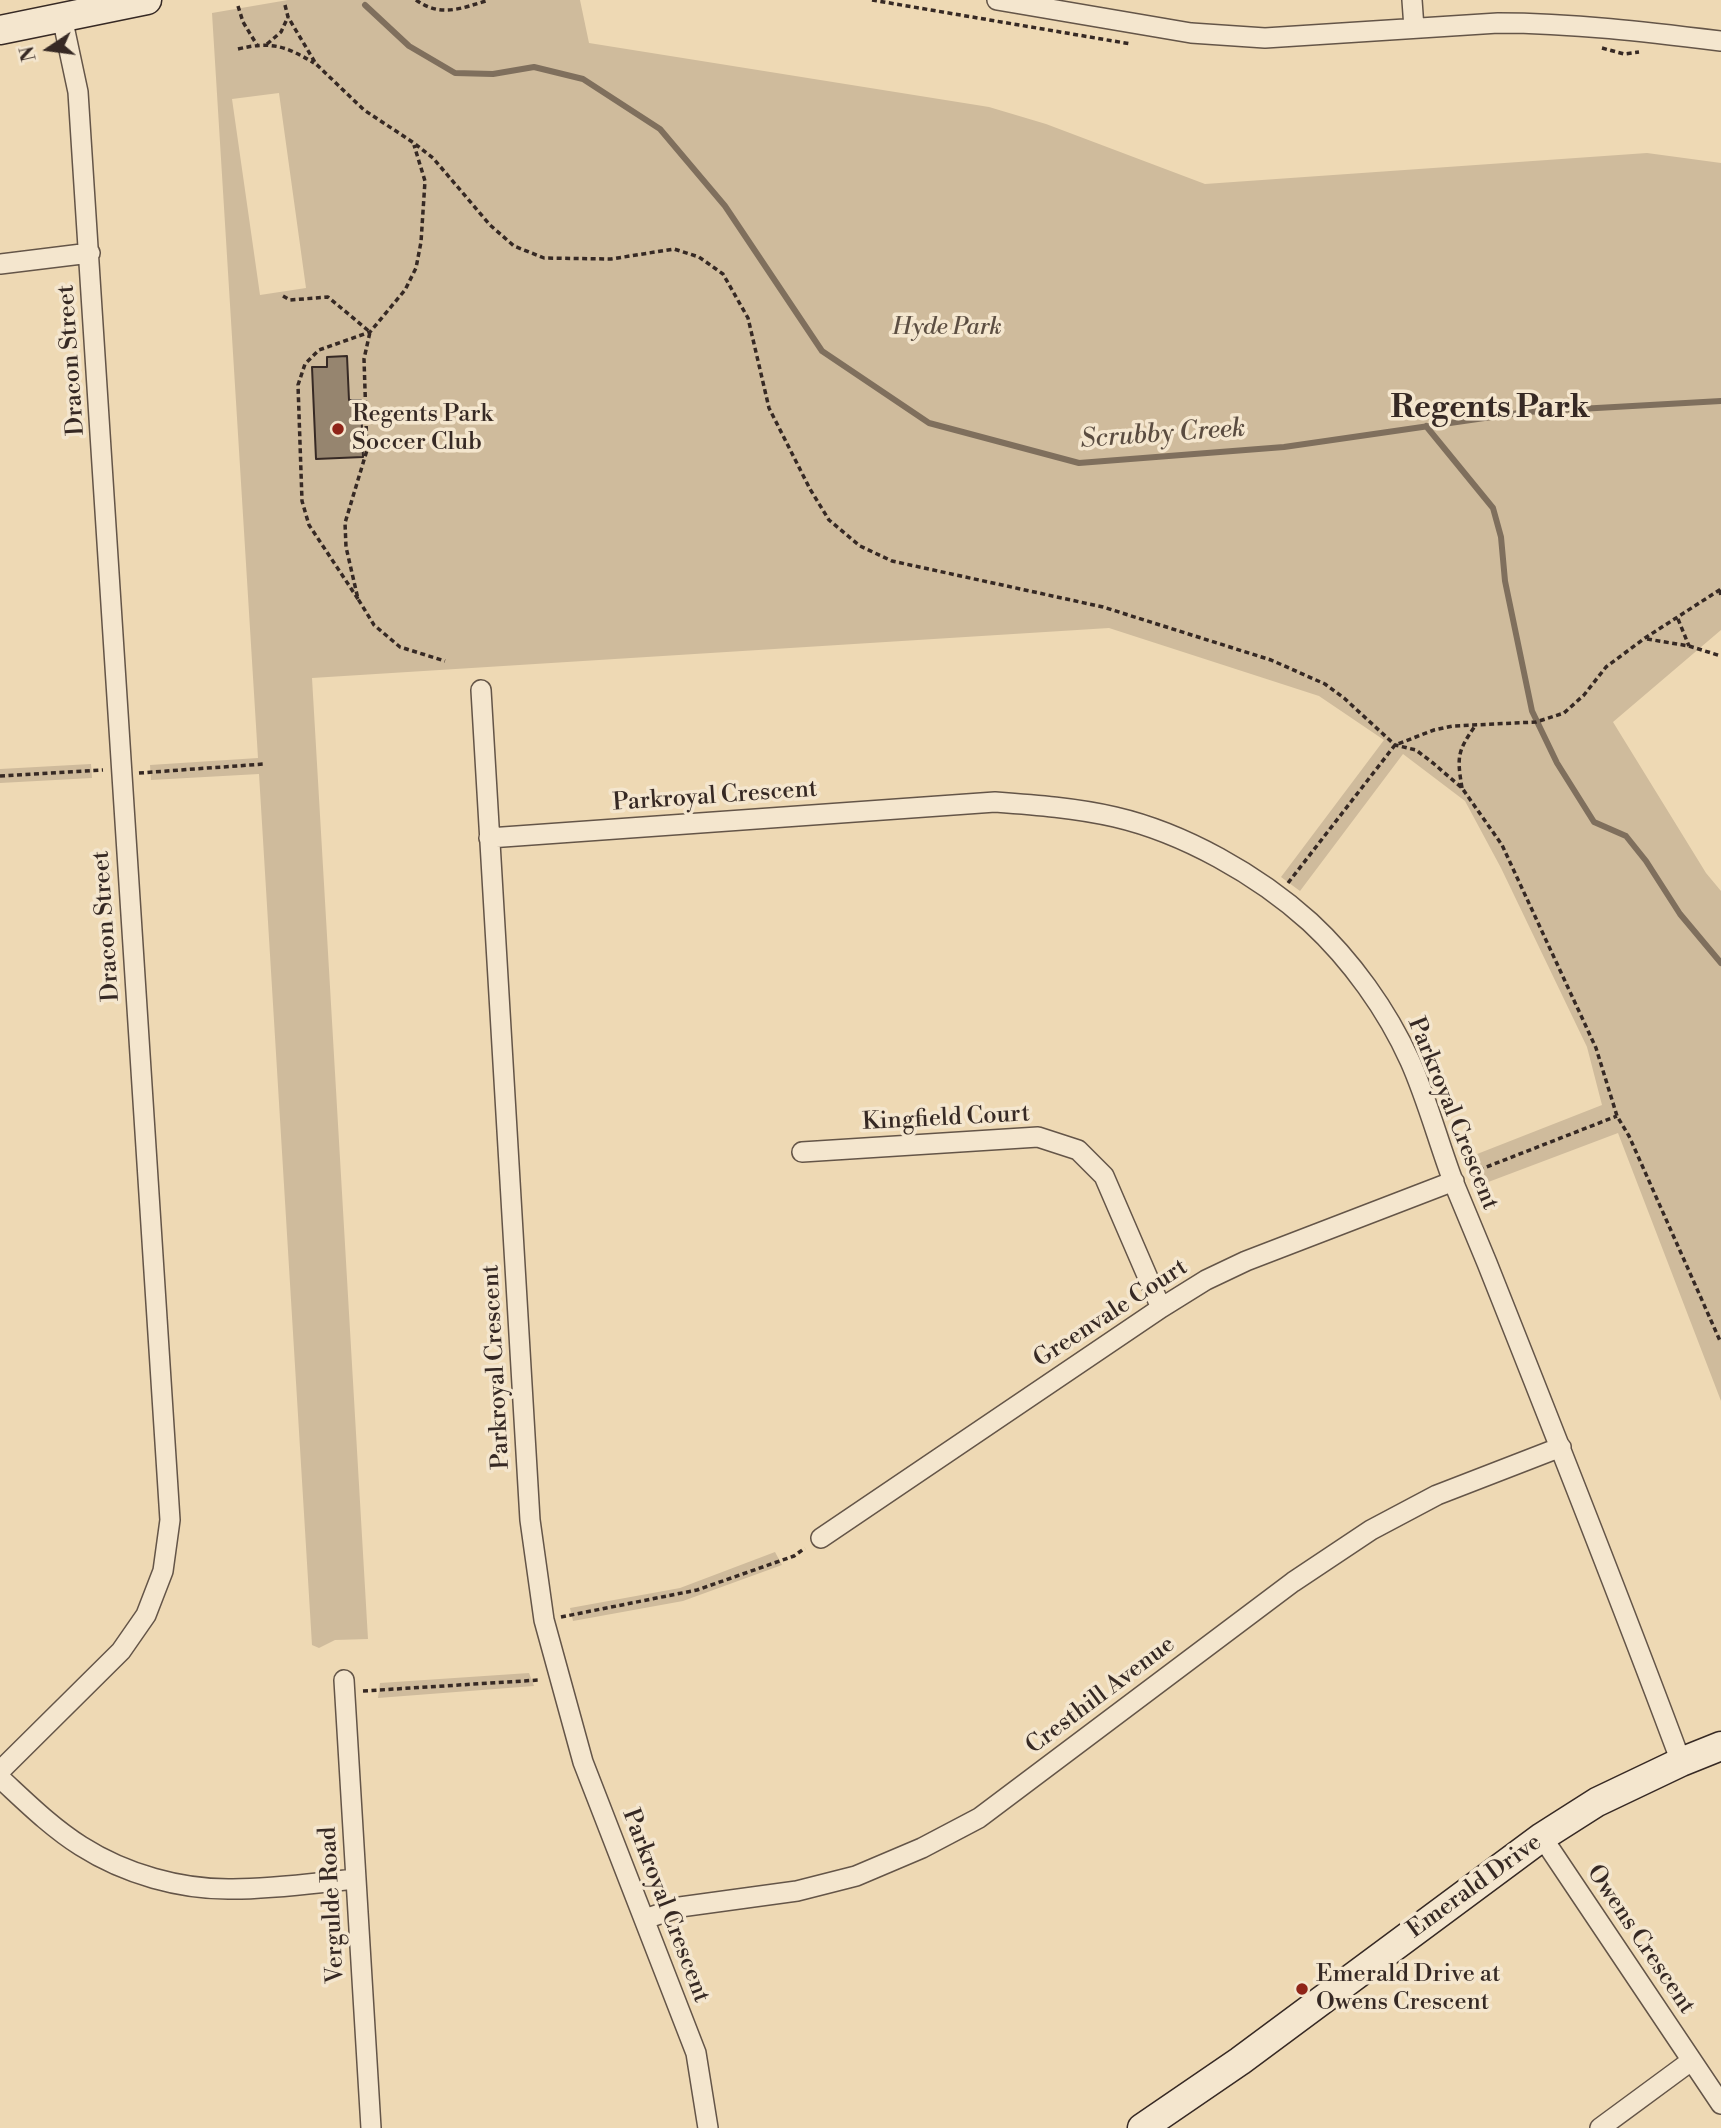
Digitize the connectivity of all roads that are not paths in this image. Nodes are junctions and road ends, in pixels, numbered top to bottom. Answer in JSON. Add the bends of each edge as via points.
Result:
{"nodes":[{"id":1,"x":148,"y":0,"type":"edge"},
{"id":2,"x":997,"y":0,"type":"edge"},
{"id":3,"x":1412,"y":0,"type":"edge"},
{"id":4,"x":62,"y":18,"type":"junction"},
{"id":5,"x":1414,"y":28,"type":"junction"},
{"id":6,"x":0,"y":30,"type":"edge"},
{"id":7,"x":1721,"y":41,"type":"edge"},
{"id":8,"x":90,"y":253,"type":"junction"},
{"id":9,"x":0,"y":264,"type":"edge"},
{"id":10,"x":481,"y":690,"type":"dead end"},
{"id":11,"x":489,"y":838,"type":"junction"},
{"id":12,"x":802,"y":1153,"type":"dead end"},
{"id":13,"x":1454,"y":1181,"type":"junction"},
{"id":14,"x":1161,"y":1308,"type":"junction"},
{"id":15,"x":1561,"y":1447,"type":"junction"},
{"id":16,"x":821,"y":1538,"type":"road end"},
{"id":17,"x":344,"y":1686,"type":"road end"},
{"id":18,"x":1721,"y":1746,"type":"edge"},
{"id":19,"x":1681,"y":1762,"type":"junction"},
{"id":20,"x":0,"y":1771,"type":"edge"},
{"id":21,"x":0,"y":1777,"type":"edge"},
{"id":22,"x":1542,"y":1837,"type":"junction"},
{"id":23,"x":356,"y":1879,"type":"junction"},
{"id":24,"x":645,"y":1919,"type":"junction"},
{"id":25,"x":1691,"y":2061,"type":"junction"},
{"id":26,"x":1721,"y":2104,"type":"edge"},
{"id":27,"x":371,"y":2128,"type":"edge"},
{"id":28,"x":708,"y":2128,"type":"edge"},
{"id":29,"x":1142,"y":2128,"type":"edge"},
{"id":30,"x":1601,"y":2128,"type":"edge"}],
"edges":[{"from":1,"to":4,"type":"street"},
{"from":2,"to":5,"type":"street","via":[[1203,34],[1265,38]]},
{"from":3,"to":5,"type":"street"},
{"from":4,"to":6,"type":"street"},
{"from":4,"to":8,"type":"street","name":"Dracon Street","via":[[78,92]]},
{"from":5,"to":7,"type":"street","via":[[1535,23]]},
{"from":8,"to":9,"type":"street"},
{"from":8,"to":20,"type":"street","name":"Dracon Street","via":[[170,1520],[163,1571],[146,1615],[121,1651]]},
{"from":10,"to":11,"type":"street"},
{"from":11,"to":13,"type":"street","name":"Parkroyal Crescent","via":[[995,802],[1117,817],[1221,859],[1311,924],[1380,1006],[1409,1061]]},
{"from":11,"to":24,"type":"street","name":"Parkroyal Crescent","via":[[530,1520],[544,1620],[583,1762]]},
{"from":12,"to":14,"type":"street","name":"Kingfield Court","via":[[1038,1137],[1078,1150],[1104,1176]]},
{"from":13,"to":14,"type":"street","name":"Greenvale Court","via":[[1246,1261]]},
{"from":13,"to":15,"type":"street","name":"Parkroyal Crescent"},
{"from":14,"to":16,"type":"street","name":"Greenvale Court"},
{"from":15,"to":19,"type":"street","name":"Parkroyal Crescent"},
{"from":15,"to":24,"type":"street","name":"Cresthill Avenue","via":[[1437,1495],[1371,1530],[1293,1582],[979,1818],[922,1848],[856,1876],[809,1888],[680,1907]]},
{"from":17,"to":23,"type":"street","name":"Vergulde Road"},
{"from":18,"to":19,"type":"street","name":"Emerald Drive"},
{"from":19,"to":22,"type":"street","name":"Emerald Drive","via":[[1597,1802]]},
{"from":21,"to":23,"type":"street","via":[[82,1847],[129,1870],[179,1885],[233,1889]]},
{"from":22,"to":25,"type":"street","name":"Owens Crescent"},
{"from":22,"to":29,"type":"street","name":"Emerald Drive"},
{"from":23,"to":27,"type":"street","name":"Vergulde Road"},
{"from":24,"to":28,"type":"street","name":"Parkroyal Crescent","via":[[696,2053]]},
{"from":25,"to":26,"type":"street","name":"Owens Crescent"},
{"from":25,"to":30,"type":"street"}]}
